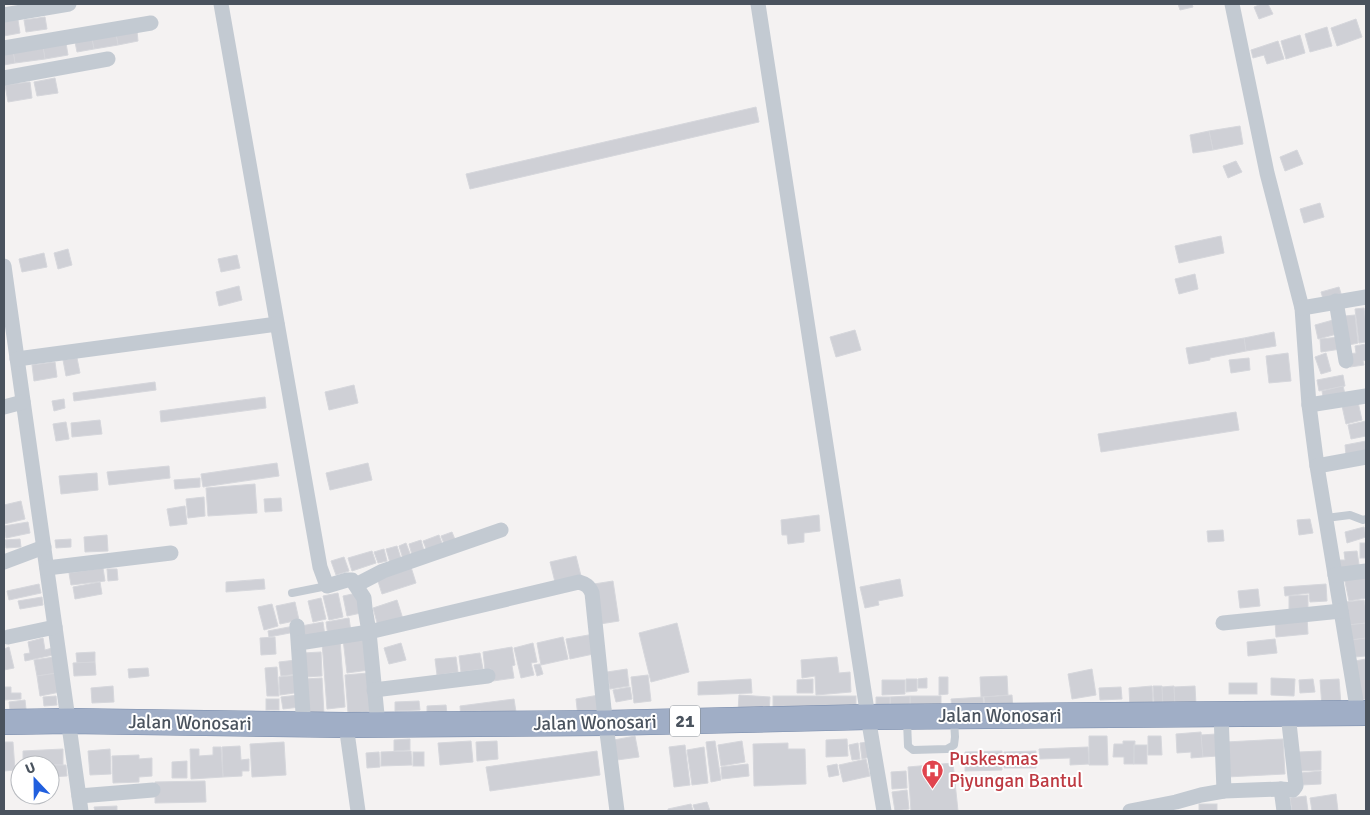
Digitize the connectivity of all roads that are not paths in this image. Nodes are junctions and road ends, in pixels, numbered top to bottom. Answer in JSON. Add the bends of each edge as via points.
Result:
{"nodes":[{"id":1,"x":68,"y":4,"type":"edge"},
{"id":2,"x":221,"y":4,"type":"edge"},
{"id":3,"x":758,"y":4,"type":"edge"},
{"id":4,"x":1232,"y":4,"type":"edge"},
{"id":5,"x":4,"y":15,"type":"edge"},
{"id":6,"x":150,"y":23,"type":"dead end"},
{"id":7,"x":4,"y":48,"type":"edge"},
{"id":8,"x":108,"y":59,"type":"dead end"},
{"id":9,"x":4,"y":78,"type":"edge"},
{"id":10,"x":4,"y":266,"type":"edge"},
{"id":11,"x":1366,"y":297,"type":"edge"},
{"id":12,"x":1336,"y":301,"type":"junction"},
{"id":13,"x":1302,"y":308,"type":"junction"},
{"id":14,"x":277,"y":324,"type":"junction"},
{"id":15,"x":17,"y":359,"type":"junction"},
{"id":16,"x":1346,"y":361,"type":"dead end"},
{"id":17,"x":1366,"y":396,"type":"edge"},
{"id":18,"x":23,"y":402,"type":"junction"},
{"id":19,"x":1309,"y":404,"type":"junction"},
{"id":20,"x":4,"y":407,"type":"edge"},
{"id":21,"x":1366,"y":457,"type":"edge"},
{"id":22,"x":1317,"y":466,"type":"junction"},
{"id":23,"x":1326,"y":518,"type":"junction"},
{"id":24,"x":1366,"y":519,"type":"edge"},
{"id":25,"x":501,"y":530,"type":"dead end"},
{"id":26,"x":44,"y":547,"type":"junction"},
{"id":27,"x":171,"y":553,"type":"dead end"},
{"id":28,"x":4,"y":562,"type":"edge"},
{"id":29,"x":47,"y":568,"type":"junction"},
{"id":30,"x":1366,"y":571,"type":"edge"},
{"id":31,"x":1335,"y":575,"type":"junction"},
{"id":32,"x":327,"y":586,"type":"junction"},
{"id":33,"x":356,"y":586,"type":"junction"},
{"id":34,"x":292,"y":592,"type":"dead end"},
{"id":35,"x":1341,"y":611,"type":"junction"},
{"id":36,"x":1223,"y":623,"type":"dead end"},
{"id":37,"x":297,"y":626,"type":"dead end"},
{"id":38,"x":55,"y":627,"type":"junction"},
{"id":39,"x":369,"y":632,"type":"junction"},
{"id":40,"x":8,"y":637,"type":"dead end"},
{"id":41,"x":299,"y":643,"type":"junction"},
{"id":42,"x":488,"y":676,"type":"dead end"},
{"id":43,"x":374,"y":690,"type":"junction"},
{"id":44,"x":1362,"y":713,"type":"edge"},
{"id":45,"x":1222,"y":714,"type":"junction"},
{"id":46,"x":1288,"y":714,"type":"junction"},
{"id":47,"x":868,"y":716,"type":"junction"},
{"id":48,"x":907,"y":716,"type":"junction"},
{"id":49,"x":954,"y":716,"type":"junction"},
{"id":50,"x":4,"y":722,"type":"edge"},
{"id":51,"x":69,"y":722,"type":"junction"},
{"id":52,"x":605,"y":723,"type":"junction"},
{"id":53,"x":303,"y":725,"type":"junction"},
{"id":54,"x":346,"y":725,"type":"junction"},
{"id":55,"x":378,"y":725,"type":"junction"},
{"id":56,"x":1281,"y":789,"type":"junction"},
{"id":57,"x":153,"y":790,"type":"dead end"},
{"id":58,"x":1224,"y":791,"type":"junction"},
{"id":59,"x":80,"y":804,"type":"edge"},
{"id":60,"x":358,"y":811,"type":"edge"},
{"id":61,"x":617,"y":811,"type":"edge"},
{"id":62,"x":884,"y":811,"type":"edge"},
{"id":63,"x":1130,"y":811,"type":"edge"},
{"id":64,"x":1284,"y":811,"type":"edge"}],
"edges":[{"from":1,"to":5,"type":"street"},
{"from":2,"to":14,"type":"street"},
{"from":3,"to":47,"type":"street"},
{"from":4,"to":13,"type":"street","via":[[1267,173]]},
{"from":6,"to":7,"type":"street"},
{"from":8,"to":9,"type":"street"},
{"from":10,"to":15,"type":"street"},
{"from":11,"to":12,"type":"street"},
{"from":12,"to":13,"type":"street"},
{"from":12,"to":16,"type":"street"},
{"from":13,"to":19,"type":"street"},
{"from":14,"to":15,"type":"street"},
{"from":14,"to":32,"type":"street","via":[[320,567]]},
{"from":15,"to":18,"type":"street"},
{"from":17,"to":19,"type":"street"},
{"from":18,"to":20,"type":"street"},
{"from":18,"to":26,"type":"street"},
{"from":19,"to":22,"type":"street"},
{"from":21,"to":22,"type":"street"},
{"from":22,"to":23,"type":"street"},
{"from":23,"to":24,"type":"lane","via":[[1350,515]]},
{"from":23,"to":31,"type":"street"},
{"from":25,"to":33,"type":"street","via":[[383,571]]},
{"from":26,"to":28,"type":"street"},
{"from":26,"to":29,"type":"street"},
{"from":27,"to":29,"type":"street"},
{"from":29,"to":38,"type":"street"},
{"from":30,"to":31,"type":"street"},
{"from":31,"to":35,"type":"street"},
{"from":32,"to":33,"type":"street","via":[[352,580]]},
{"from":32,"to":34,"type":"lane"},
{"from":33,"to":39,"type":"street","via":[[364,598]]},
{"from":35,"to":36,"type":"street"},
{"from":35,"to":44,"type":"street"},
{"from":37,"to":41,"type":"street"},
{"from":38,"to":40,"type":"street"},
{"from":38,"to":51,"type":"street"},
{"from":39,"to":41,"type":"street"},
{"from":39,"to":43,"type":"street"},
{"from":39,"to":52,"type":"street","via":[[579,582],[586,584],[592,593]]},
{"from":41,"to":53,"type":"street"},
{"from":42,"to":43,"type":"street"},
{"from":43,"to":55,"type":"street"},
{"from":44,"to":46,"type":"highway","name":"Jalan Wonosari","number":"21"},
{"from":45,"to":46,"type":"highway","name":"Jalan Wonosari","number":"21"},
{"from":45,"to":49,"type":"highway","name":"Jalan Wonosari","number":"21"},
{"from":45,"to":58,"type":"street"},
{"from":46,"to":56,"type":"street","via":[[1296,786],[1293,790]]},
{"from":47,"to":48,"type":"highway","name":"Jalan Wonosari","number":"21"},
{"from":47,"to":52,"type":"highway","name":"Jalan Wonosari","number":"21"},
{"from":47,"to":62,"type":"street"},
{"from":48,"to":49,"type":"highway","name":"Jalan Wonosari","number":"21"},
{"from":48,"to":49,"type":"lane","via":[[908,746],[921,750],[947,749],[954,745]]},
{"from":50,"to":51,"type":"highway","name":"Jalan Wonosari","number":"21"},
{"from":51,"to":53,"type":"highway","name":"Jalan Wonosari","number":"21"},
{"from":51,"to":59,"type":"street"},
{"from":52,"to":55,"type":"highway","name":"Jalan Wonosari","number":"21"},
{"from":52,"to":61,"type":"street"},
{"from":53,"to":54,"type":"highway","name":"Jalan Wonosari","number":"21"},
{"from":54,"to":55,"type":"highway","name":"Jalan Wonosari","number":"21"},
{"from":54,"to":60,"type":"street"},
{"from":56,"to":58,"type":"street"},
{"from":56,"to":64,"type":"street"},
{"from":57,"to":59,"type":"street"},
{"from":58,"to":63,"type":"street"}]}
